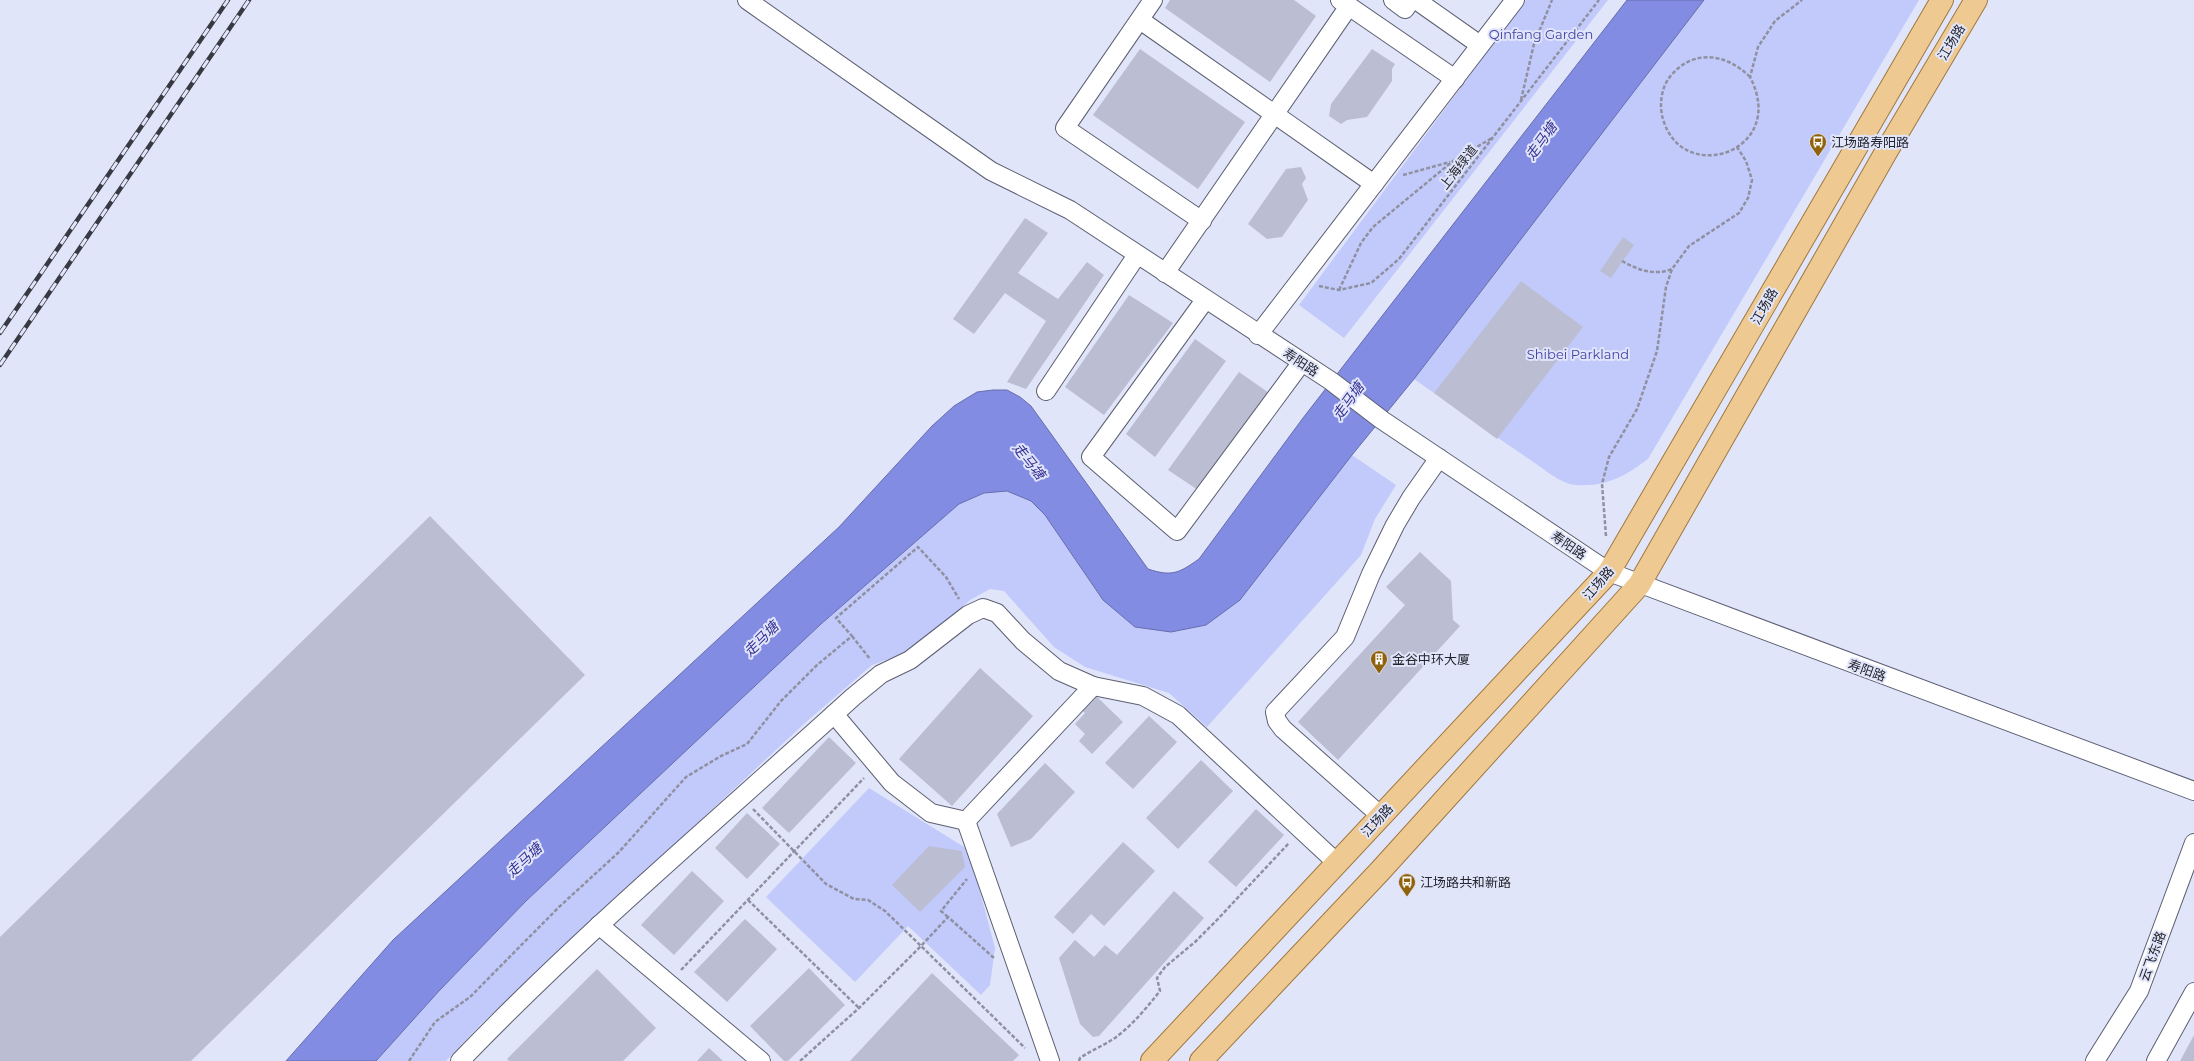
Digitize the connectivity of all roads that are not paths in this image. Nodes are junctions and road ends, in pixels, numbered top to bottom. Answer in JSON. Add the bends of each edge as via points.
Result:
{"nodes":[{"id":1,"x":747,"y":0,"type":"edge"},
{"id":2,"x":1153,"y":0,"type":"edge"},
{"id":3,"x":1393,"y":0,"type":"edge"},
{"id":4,"x":1411,"y":0,"type":"edge"},
{"id":5,"x":1416,"y":0,"type":"edge"},
{"id":6,"x":1515,"y":0,"type":"edge"},
{"id":7,"x":1942,"y":0,"type":"edge"},
{"id":8,"x":1976,"y":0,"type":"edge"},
{"id":9,"x":1345,"y":3,"type":"edge"},
{"id":10,"x":1140,"y":20,"type":"junction"},
{"id":11,"x":1480,"y":45,"type":"junction"},
{"id":12,"x":1455,"y":79,"type":"junction"},
{"id":13,"x":1275,"y":114,"type":"junction"},
{"id":14,"x":1378,"y":180,"type":"junction"},
{"id":15,"x":1202,"y":221,"type":"junction"},
{"id":16,"x":1137,"y":255,"type":"junction"},
{"id":17,"x":1165,"y":273,"type":"junction"},
{"id":18,"x":1205,"y":300,"type":"junction"},
{"id":19,"x":1258,"y":335,"type":"junction"},
{"id":20,"x":1302,"y":362,"type":"junction"},
{"id":21,"x":1046,"y":391,"type":"dead end"},
{"id":22,"x":1439,"y":458,"type":"junction"},
{"id":23,"x":1609,"y":572,"type":"junction"},
{"id":24,"x":1639,"y":585,"type":"junction"},
{"id":25,"x":1093,"y":686,"type":"junction"},
{"id":26,"x":834,"y":714,"type":"junction"},
{"id":27,"x":2194,"y":791,"type":"edge"},
{"id":28,"x":1380,"y":816,"type":"junction"},
{"id":29,"x":966,"y":822,"type":"junction"},
{"id":30,"x":2194,"y":843,"type":"edge"},
{"id":31,"x":1337,"y":863,"type":"junction"},
{"id":32,"x":599,"y":925,"type":"junction"},
{"id":33,"x":2194,"y":992,"type":"edge"},
{"id":34,"x":460,"y":1061,"type":"edge"},
{"id":35,"x":761,"y":1061,"type":"edge"},
{"id":36,"x":1050,"y":1061,"type":"edge"},
{"id":37,"x":1152,"y":1061,"type":"edge"},
{"id":38,"x":1201,"y":1061,"type":"edge"},
{"id":39,"x":2095,"y":1061,"type":"edge"},
{"id":40,"x":2156,"y":1061,"type":"edge"}],
"edges":[{"from":1,"to":16,"type":"street","name":"寿阳路","via":[[991,171],[1070,210]]},
{"from":2,"to":10,"type":"street"},
{"from":3,"to":4,"type":"street","via":[[1405,8]]},
{"from":5,"to":11,"type":"street"},
{"from":6,"to":11,"type":"street"},
{"from":7,"to":23,"type":"main road","name":"江场路"},
{"from":8,"to":24,"type":"main road","name":"江场路","via":[[1882,159]]},
{"from":9,"to":12,"type":"street"},
{"from":9,"to":13,"type":"street"},
{"from":10,"to":13,"type":"street"},
{"from":10,"to":15,"type":"street","via":[[1065,128]]},
{"from":11,"to":12,"type":"street"},
{"from":12,"to":14,"type":"street"},
{"from":13,"to":14,"type":"street"},
{"from":13,"to":15,"type":"street"},
{"from":14,"to":19,"type":"street"},
{"from":15,"to":17,"type":"street"},
{"from":16,"to":17,"type":"street","name":"寿阳路"},
{"from":16,"to":21,"type":"street"},
{"from":17,"to":18,"type":"street","name":"寿阳路"},
{"from":18,"to":19,"type":"street","name":"寿阳路"},
{"from":18,"to":20,"type":"street","via":[[1091,457],[1177,531]]},
{"from":19,"to":20,"type":"street","name":"寿阳路"},
{"from":20,"to":22,"type":"street","name":"寿阳路"},
{"from":22,"to":23,"type":"street","name":"寿阳路"},
{"from":22,"to":28,"type":"street","via":[[1395,525],[1345,637],[1275,712],[1277,721],[1284,729]]},
{"from":23,"to":24,"type":"street","name":"寿阳路"},
{"from":23,"to":28,"type":"main road","name":"江场路"},
{"from":24,"to":27,"type":"street","name":"寿阳路"},
{"from":24,"to":38,"type":"main road","name":"江场路","via":[[1381,870]]},
{"from":25,"to":26,"type":"street","via":[[1059,671],[1024,641],[997,613],[983,608],[968,615],[926,649],[881,674]]},
{"from":25,"to":29,"type":"street"},
{"from":25,"to":31,"type":"street","via":[[1143,696],[1178,715]]},
{"from":26,"to":29,"type":"street","via":[[892,783],[931,813]]},
{"from":26,"to":32,"type":"street"},
{"from":28,"to":31,"type":"main road","name":"江场路"},
{"from":29,"to":36,"type":"street"},
{"from":30,"to":39,"type":"street","name":"云飞东路","via":[[2139,991]]},
{"from":31,"to":37,"type":"main road","name":"江场路"},
{"from":32,"to":34,"type":"street","via":[[504,1015]]},
{"from":32,"to":35,"type":"street"},
{"from":33,"to":40,"type":"street"}]}
